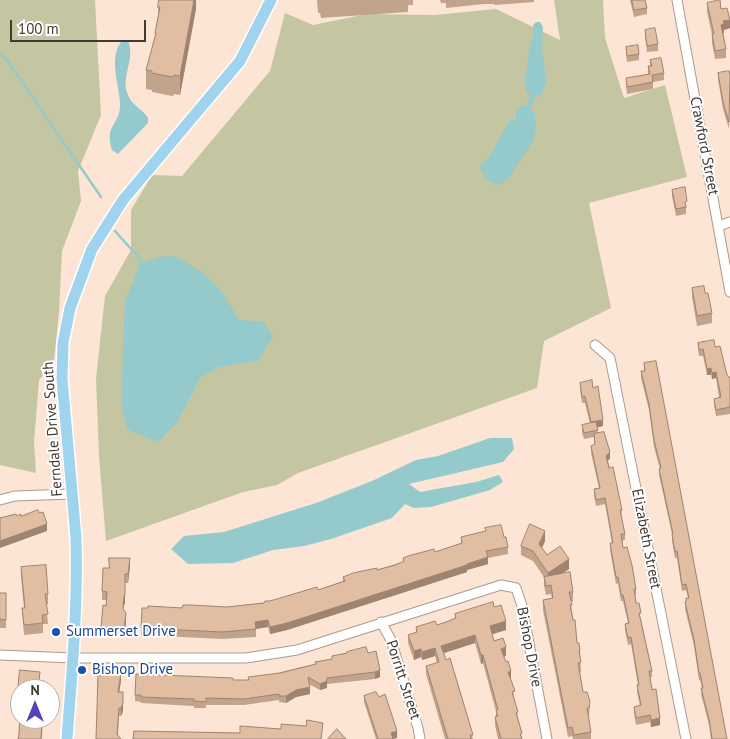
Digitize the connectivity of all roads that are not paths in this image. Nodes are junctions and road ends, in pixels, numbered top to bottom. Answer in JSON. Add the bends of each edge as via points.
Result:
{"nodes":[{"id":1,"x":271,"y":0,"type":"edge"},
{"id":2,"x":677,"y":0,"type":"edge"},
{"id":3,"x":730,"y":222,"type":"edge"},
{"id":4,"x":719,"y":226,"type":"junction"},
{"id":5,"x":730,"y":292,"type":"edge"},
{"id":6,"x":595,"y":345,"type":"dead end"},
{"id":7,"x":72,"y":494,"type":"junction"},
{"id":8,"x":0,"y":500,"type":"edge"},
{"id":9,"x":380,"y":622,"type":"junction"},
{"id":10,"x":0,"y":655,"type":"edge"},
{"id":11,"x":73,"y":658,"type":"junction"},
{"id":12,"x":67,"y":739,"type":"edge"},
{"id":13,"x":420,"y":739,"type":"edge"},
{"id":14,"x":547,"y":739,"type":"edge"},
{"id":15,"x":686,"y":739,"type":"edge"}],
"edges":[{"from":1,"to":7,"type":"main road","name":"Ferndale Drive South","via":[[240,61],[123,200],[92,249],[70,308],[63,343],[62,379]]},
{"from":2,"to":4,"type":"street","name":"Crawford Street"},
{"from":3,"to":4,"type":"street"},
{"from":4,"to":5,"type":"street","name":"Crawford Street"},
{"from":6,"to":15,"type":"street","name":"Elizabeth Street","via":[[610,358]]},
{"from":7,"to":8,"type":"street","via":[[15,496]]},
{"from":7,"to":11,"type":"main road","name":"Ferndale Drive South","via":[[77,564]]},
{"from":9,"to":11,"type":"street","name":"Bishop Drive","via":[[297,650],[246,658]]},
{"from":9,"to":13,"type":"street","name":"Porritt Street","via":[[391,640]]},
{"from":9,"to":14,"type":"street","name":"Bishop Drive","via":[[501,585],[516,588]]},
{"from":10,"to":11,"type":"street"},
{"from":11,"to":12,"type":"main road","name":"Ferndale Drive South"}]}
